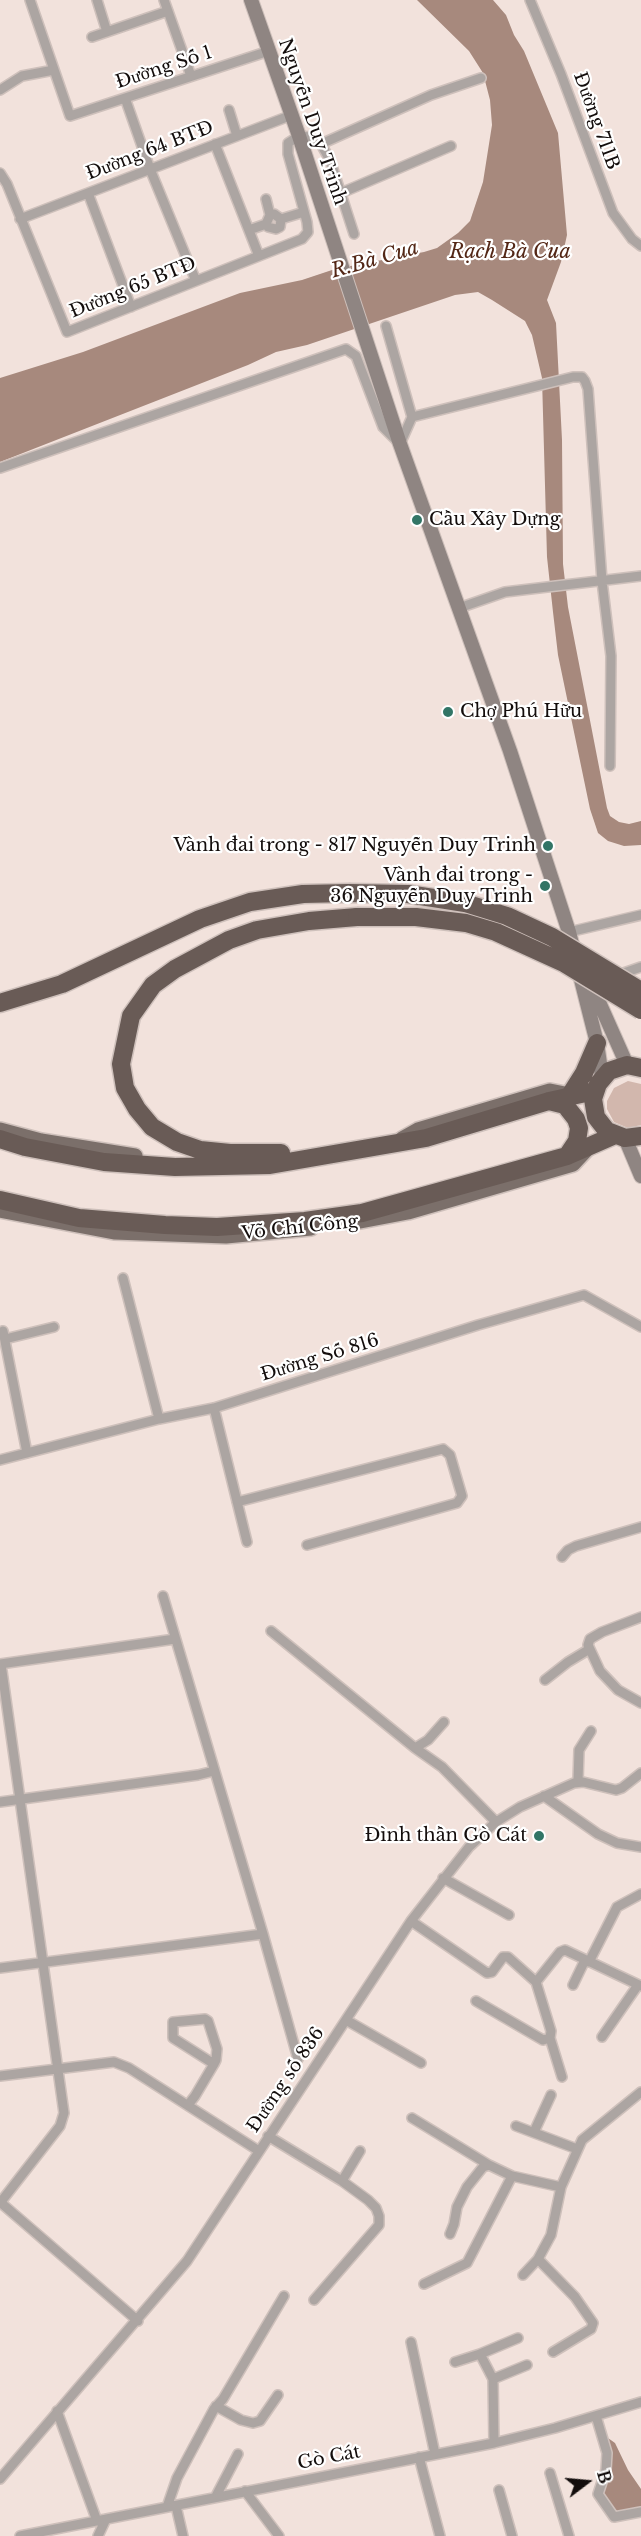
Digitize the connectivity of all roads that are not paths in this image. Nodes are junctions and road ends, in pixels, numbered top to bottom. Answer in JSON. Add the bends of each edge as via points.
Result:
{"nodes":[{"id":1,"x":30,"y":0,"type":"edge"},
{"id":2,"x":97,"y":0,"type":"edge"},
{"id":3,"x":164,"y":0,"type":"edge"},
{"id":4,"x":530,"y":0,"type":"edge"},
{"id":5,"x":255,"y":1,"type":"edge"},
{"id":6,"x":168,"y":11,"type":"junction"},
{"id":7,"x":107,"y":32,"type":"junction"},
{"id":8,"x":92,"y":37,"type":"dead end"},
{"id":9,"x":269,"y":51,"type":"junction"},
{"id":10,"x":54,"y":70,"type":"junction"},
{"id":11,"x":191,"y":76,"type":"junction"},
{"id":12,"x":481,"y":78,"type":"dead end"},
{"id":13,"x":0,"y":90,"type":"edge"},
{"id":14,"x":125,"y":98,"type":"junction"},
{"id":15,"x":229,"y":110,"type":"dead end"},
{"id":16,"x":292,"y":115,"type":"junction"},
{"id":17,"x":237,"y":136,"type":"junction"},
{"id":18,"x":299,"y":136,"type":"junction"},
{"id":19,"x":215,"y":144,"type":"junction"},
{"id":20,"x":321,"y":144,"type":"junction"},
{"id":21,"x":451,"y":146,"type":"dead end"},
{"id":22,"x":150,"y":169,"type":"junction"},
{"id":23,"x":0,"y":173,"type":"edge"},
{"id":24,"x":88,"y":193,"type":"junction"},
{"id":25,"x":341,"y":193,"type":"junction"},
{"id":26,"x":266,"y":199,"type":"dead end"},
{"id":27,"x":304,"y":212,"type":"junction"},
{"id":28,"x":20,"y":219,"type":"junction"},
{"id":29,"x":268,"y":219,"type":"junction"},
{"id":30,"x":281,"y":219,"type":"junction"},
{"id":31,"x":276,"y":229,"type":"junction"},
{"id":32,"x":249,"y":230,"type":"junction"},
{"id":33,"x":354,"y":234,"type":"dead end"},
{"id":34,"x":641,"y":246,"type":"edge"},
{"id":35,"x":282,"y":247,"type":"junction"},
{"id":36,"x":259,"y":256,"type":"junction"},
{"id":37,"x":196,"y":281,"type":"junction"},
{"id":38,"x":131,"y":307,"type":"junction"},
{"id":39,"x":386,"y":326,"type":"dead end"},
{"id":40,"x":412,"y":417,"type":"junction"},
{"id":41,"x":400,"y":444,"type":"junction"},
{"id":42,"x":0,"y":468,"type":"edge"},
{"id":43,"x":641,"y":576,"type":"edge"},
{"id":44,"x":602,"y":581,"type":"junction"},
{"id":45,"x":459,"y":608,"type":"junction"},
{"id":46,"x":610,"y":766,"type":"dead end"},
{"id":47,"x":641,"y":915,"type":"edge"},
{"id":48,"x":568,"y":932,"type":"junction"},
{"id":49,"x":641,"y":967,"type":"edge"},
{"id":50,"x":590,"y":982,"type":"junction"},
{"id":51,"x":641,"y":991,"type":"edge"},
{"id":52,"x":0,"y":1003,"type":"edge"},
{"id":53,"x":641,"y":1010,"type":"edge"},
{"id":54,"x":597,"y":1043,"type":"junction"},
{"id":55,"x":636,"y":1066,"type":"edge"},
{"id":56,"x":598,"y":1084,"type":"junction"},
{"id":57,"x":570,"y":1095,"type":"junction"},
{"id":58,"x":549,"y":1101,"type":"junction"},
{"id":59,"x":0,"y":1130,"type":"edge"},
{"id":60,"x":627,"y":1137,"type":"edge"},
{"id":61,"x":0,"y":1139,"type":"edge"},
{"id":62,"x":394,"y":1142,"type":"junction"},
{"id":63,"x":587,"y":1149,"type":"junction"},
{"id":64,"x":567,"y":1156,"type":"junction"},
{"id":65,"x":306,"y":1158,"type":"junction"},
{"id":66,"x":641,"y":1176,"type":"edge"},
{"id":67,"x":0,"y":1200,"type":"edge"},
{"id":68,"x":0,"y":1210,"type":"edge"},
{"id":69,"x":327,"y":1222,"type":"junction"},
{"id":70,"x":123,"y":1278,"type":"dead end"},
{"id":71,"x":641,"y":1326,"type":"edge"},
{"id":72,"x":54,"y":1327,"type":"dead end"},
{"id":73,"x":214,"y":1408,"type":"junction"},
{"id":74,"x":159,"y":1419,"type":"junction"},
{"id":75,"x":27,"y":1453,"type":"junction"},
{"id":76,"x":0,"y":1461,"type":"edge"},
{"id":77,"x":237,"y":1502,"type":"junction"},
{"id":78,"x":641,"y":1527,"type":"edge"},
{"id":79,"x":247,"y":1542,"type":"dead end"},
{"id":80,"x":307,"y":1545,"type":"dead end"},
{"id":81,"x":562,"y":1557,"type":"dead end"},
{"id":82,"x":163,"y":1596,"type":"dead end"},
{"id":83,"x":641,"y":1617,"type":"edge"},
{"id":84,"x":271,"y":1631,"type":"dead end"},
{"id":85,"x":175,"y":1639,"type":"junction"},
{"id":86,"x":588,"y":1650,"type":"junction"},
{"id":87,"x":0,"y":1664,"type":"edge"},
{"id":88,"x":545,"y":1680,"type":"dead end"},
{"id":89,"x":641,"y":1703,"type":"edge"},
{"id":90,"x":444,"y":1722,"type":"dead end"},
{"id":91,"x":591,"y":1731,"type":"dead end"},
{"id":92,"x":415,"y":1748,"type":"junction"},
{"id":93,"x":214,"y":1771,"type":"junction"},
{"id":94,"x":640,"y":1775,"type":"edge"},
{"id":95,"x":578,"y":1782,"type":"junction"},
{"id":96,"x":544,"y":1796,"type":"junction"},
{"id":97,"x":19,"y":1800,"type":"junction"},
{"id":98,"x":0,"y":1802,"type":"edge"},
{"id":99,"x":496,"y":1822,"type":"junction"},
{"id":100,"x":641,"y":1847,"type":"edge"},
{"id":101,"x":443,"y":1878,"type":"junction"},
{"id":102,"x":641,"y":1894,"type":"edge"},
{"id":103,"x":509,"y":1915,"type":"dead end"},
{"id":104,"x":411,"y":1921,"type":"junction"},
{"id":105,"x":263,"y":1934,"type":"junction"},
{"id":106,"x":587,"y":1961,"type":"junction"},
{"id":107,"x":42,"y":1962,"type":"junction"},
{"id":108,"x":0,"y":1968,"type":"edge"},
{"id":109,"x":536,"y":1982,"type":"junction"},
{"id":110,"x":573,"y":1985,"type":"dead end"},
{"id":111,"x":640,"y":1985,"type":"edge"},
{"id":112,"x":476,"y":2001,"type":"dead end"},
{"id":113,"x":346,"y":2020,"type":"junction"},
{"id":114,"x":602,"y":2037,"type":"dead end"},
{"id":115,"x":550,"y":2038,"type":"junction"},
{"id":116,"x":298,"y":2059,"type":"dead end"},
{"id":117,"x":421,"y":2063,"type":"dead end"},
{"id":118,"x":214,"y":2064,"type":"junction"},
{"id":119,"x":58,"y":2069,"type":"junction"},
{"id":120,"x":0,"y":2076,"type":"edge"},
{"id":121,"x":562,"y":2077,"type":"dead end"},
{"id":122,"x":641,"y":2092,"type":"edge"},
{"id":123,"x":550,"y":2095,"type":"dead end"},
{"id":124,"x":188,"y":2105,"type":"junction"},
{"id":125,"x":412,"y":2118,"type":"dead end"},
{"id":126,"x":516,"y":2126,"type":"dead end"},
{"id":127,"x":534,"y":2132,"type":"junction"},
{"id":128,"x":268,"y":2136,"type":"junction"},
{"id":129,"x":577,"y":2149,"type":"junction"},
{"id":130,"x":259,"y":2151,"type":"junction"},
{"id":131,"x":360,"y":2151,"type":"dead end"},
{"id":132,"x":489,"y":2165,"type":"junction"},
{"id":133,"x":512,"y":2176,"type":"junction"},
{"id":134,"x":342,"y":2181,"type":"junction"},
{"id":135,"x":561,"y":2187,"type":"junction"},
{"id":136,"x":0,"y":2203,"type":"edge"},
{"id":137,"x":450,"y":2234,"type":"dead end"},
{"id":138,"x":538,"y":2259,"type":"junction"},
{"id":139,"x":523,"y":2274,"type":"dead end"},
{"id":140,"x":424,"y":2284,"type":"dead end"},
{"id":141,"x":284,"y":2296,"type":"dead end"},
{"id":142,"x":314,"y":2300,"type":"dead end"},
{"id":143,"x":138,"y":2320,"type":"junction"},
{"id":144,"x":518,"y":2338,"type":"dead end"},
{"id":145,"x":411,"y":2342,"type":"dead end"},
{"id":146,"x":554,"y":2352,"type":"dead end"},
{"id":147,"x":480,"y":2354,"type":"junction"},
{"id":148,"x":455,"y":2362,"type":"dead end"},
{"id":149,"x":527,"y":2365,"type":"dead end"},
{"id":150,"x":493,"y":2379,"type":"junction"},
{"id":151,"x":278,"y":2395,"type":"dead end"},
{"id":152,"x":641,"y":2402,"type":"edge"},
{"id":153,"x":216,"y":2406,"type":"junction"},
{"id":154,"x":57,"y":2411,"type":"junction"},
{"id":155,"x":596,"y":2416,"type":"junction"},
{"id":156,"x":494,"y":2443,"type":"junction"},
{"id":157,"x":238,"y":2454,"type":"dead end"},
{"id":158,"x":435,"y":2454,"type":"junction"},
{"id":159,"x":419,"y":2457,"type":"junction"},
{"id":160,"x":550,"y":2473,"type":"dead end"},
{"id":161,"x":0,"y":2479,"type":"edge"},
{"id":162,"x":499,"y":2490,"type":"dead end"},
{"id":163,"x":245,"y":2491,"type":"junction"},
{"id":164,"x":216,"y":2496,"type":"junction"},
{"id":165,"x":171,"y":2506,"type":"junction"},
{"id":166,"x":641,"y":2512,"type":"edge"},
{"id":167,"x":101,"y":2520,"type":"junction"},
{"id":168,"x":20,"y":2536,"type":"edge"},
{"id":169,"x":98,"y":2536,"type":"edge"},
{"id":170,"x":183,"y":2536,"type":"edge"},
{"id":171,"x":279,"y":2536,"type":"edge"},
{"id":172,"x":440,"y":2536,"type":"edge"},
{"id":173,"x":512,"y":2536,"type":"edge"},
{"id":174,"x":569,"y":2536,"type":"edge"}],
"edges":[{"from":1,"to":10,"type":"street"},
{"from":2,"to":7,"type":"street"},
{"from":3,"to":6,"type":"street"},
{"from":4,"to":34,"type":"street","name":"Đường 711B","via":[[613,213]]},
{"from":5,"to":9,"type":"main road","name":"Nguyễn Duy Trinh"},
{"from":6,"to":7,"type":"street"},
{"from":6,"to":11,"type":"street"},
{"from":7,"to":8,"type":"street"},
{"from":9,"to":11,"type":"street","name":"Đường Số 1"},
{"from":9,"to":16,"type":"main road","name":"Nguyễn Duy Trinh"},
{"from":10,"to":13,"type":"street","via":[[22,76]]},
{"from":10,"to":14,"type":"street","name":"Đường Số 1","via":[[70,116]]},
{"from":11,"to":14,"type":"street","name":"Đường Số 1"},
{"from":12,"to":20,"type":"street","via":[[431,95]]},
{"from":14,"to":22,"type":"street"},
{"from":15,"to":17,"type":"street"},
{"from":16,"to":17,"type":"street","name":"Đường 64 BTĐ"},
{"from":16,"to":18,"type":"main road","name":"Nguyễn Duy Trinh"},
{"from":17,"to":19,"type":"street","name":"Đường 64 BTĐ"},
{"from":18,"to":20,"type":"street"},
{"from":18,"to":27,"type":"street","via":[[288,143],[288,154]]},
{"from":18,"to":41,"type":"main road","name":"Nguyễn Duy Trinh"},
{"from":19,"to":22,"type":"street","name":"Đường 64 BTĐ"},
{"from":19,"to":32,"type":"street"},
{"from":20,"to":25,"type":"street"},
{"from":21,"to":25,"type":"street"},
{"from":22,"to":24,"type":"street","name":"Đường 64 BTĐ"},
{"from":22,"to":37,"type":"street"},
{"from":23,"to":28,"type":"street","name":"Đường 65 BTĐ"},
{"from":24,"to":28,"type":"street","name":"Đường 64 BTĐ"},
{"from":24,"to":38,"type":"street"},
{"from":25,"to":33,"type":"street"},
{"from":26,"to":29,"type":"street"},
{"from":27,"to":30,"type":"street"},
{"from":27,"to":35,"type":"street","name":"Đường 65 BTĐ","via":[[308,232],[302,239]]},
{"from":28,"to":38,"type":"street","name":"Đường 65 BTĐ","via":[[64,330]]},
{"from":29,"to":30,"type":"street","via":[[274,214]]},
{"from":29,"to":31,"type":"street","via":[[268,227]]},
{"from":29,"to":32,"type":"street"},
{"from":30,"to":31,"type":"street"},
{"from":31,"to":35,"type":"street"},
{"from":32,"to":36,"type":"street"},
{"from":35,"to":36,"type":"street","name":"Đường 65 BTĐ"},
{"from":36,"to":37,"type":"street","name":"Đường 65 BTĐ"},
{"from":37,"to":38,"type":"street","name":"Đường 65 BTĐ"},
{"from":39,"to":40,"type":"street"},
{"from":40,"to":41,"type":"street"},
{"from":40,"to":44,"type":"street","via":[[582,377],[588,388]]},
{"from":41,"to":42,"type":"street","via":[[383,427],[356,356],[346,349]]},
{"from":41,"to":45,"type":"main road"},
{"from":43,"to":44,"type":"street"},
{"from":44,"to":45,"type":"street","via":[[505,592]]},
{"from":44,"to":46,"type":"street","via":[[611,656]]},
{"from":45,"to":48,"type":"main road"},
{"from":47,"to":48,"type":"street"},
{"from":48,"to":50,"type":"main road"},
{"from":48,"to":54,"type":"main road"},
{"from":49,"to":50,"type":"street"},
{"from":50,"to":55,"type":"main road"},
{"from":51,"to":52,"type":"highway","bridge":true,"via":[[552,937],[507,916],[465,903],[418,896],[350,893],[303,894],[250,902],[200,919],[62,984]]},
{"from":53,"to":65,"type":"highway","bridge":true,"via":[[564,963],[496,932],[466,923],[416,917],[357,917],[257,930],[229,940],[153,985],[131,1016],[121,1064],[125,1088],[136,1109],[152,1126],[177,1142],[200,1150],[281,1153]]},
{"from":54,"to":56,"type":"main road"},
{"from":54,"to":57,"type":"highway"},
{"from":55,"to":56,"type":"highway","via":[[609,1071]]},
{"from":56,"to":57,"type":"highway"},
{"from":56,"to":60,"type":"highway","via":[[593,1099],[596,1117],[601,1124]]},
{"from":57,"to":58,"type":"highway"},
{"from":57,"to":62,"type":"main road","via":[[550,1091],[418,1130]]},
{"from":57,"to":63,"type":"highway","via":[[586,1119]]},
{"from":58,"to":62,"type":"highway","via":[[426,1138]]},
{"from":58,"to":64,"type":"highway","via":[[565,1105],[579,1128],[577,1141]]},
{"from":59,"to":65,"type":"main road","via":[[51,1143],[170,1160]]},
{"from":60,"to":63,"type":"highway","name":"Võ Chí Công"},
{"from":60,"to":66,"type":"main road"},
{"from":61,"to":65,"type":"highway","via":[[104,1162],[175,1167],[270,1165]]},
{"from":62,"to":65,"type":"highway"},
{"from":63,"to":64,"type":"highway","name":"Võ Chí Công"},
{"from":63,"to":69,"type":"main road","name":"Võ Chí Công","via":[[573,1164],[408,1212]]},
{"from":64,"to":69,"type":"highway","name":"Võ Chí Công"},
{"from":67,"to":69,"type":"highway","name":"Võ Chí Công","via":[[79,1218],[165,1225]]},
{"from":68,"to":69,"type":"main road","name":"Võ Chí Công","via":[[114,1232],[174,1235],[263,1234]]},
{"from":70,"to":74,"type":"street"},
{"from":71,"to":73,"type":"street","name":"Đường Số 816","via":[[584,1295]]},
{"from":72,"to":75,"type":"street","via":[[4,1335]]},
{"from":73,"to":74,"type":"street","name":"Đường Số 816"},
{"from":73,"to":77,"type":"street"},
{"from":74,"to":75,"type":"street","name":"Đường Số 816"},
{"from":75,"to":76,"type":"street","name":"Đường Số 816"},
{"from":77,"to":79,"type":"street"},
{"from":77,"to":80,"type":"street","via":[[442,1449],[450,1455],[462,1496],[457,1503]]},
{"from":78,"to":81,"type":"street","via":[[576,1546]]},
{"from":82,"to":85,"type":"street"},
{"from":83,"to":86,"type":"street","via":[[590,1639]]},
{"from":84,"to":92,"type":"street"},
{"from":85,"to":87,"type":"street"},
{"from":85,"to":93,"type":"street"},
{"from":86,"to":88,"type":"street"},
{"from":86,"to":89,"type":"street","via":[[618,1690]]},
{"from":87,"to":97,"type":"street"},
{"from":90,"to":92,"type":"street"},
{"from":91,"to":95,"type":"street","via":[[579,1750]]},
{"from":92,"to":99,"type":"street","via":[[442,1767]]},
{"from":93,"to":97,"type":"street"},
{"from":93,"to":105,"type":"street"},
{"from":94,"to":95,"type":"street","via":[[616,1790]]},
{"from":95,"to":96,"type":"street","name":"Đường số 836"},
{"from":96,"to":99,"type":"street","name":"Đường số 836"},
{"from":96,"to":100,"type":"street","via":[[598,1834],[617,1843]]},
{"from":97,"to":98,"type":"street"},
{"from":97,"to":107,"type":"street"},
{"from":99,"to":101,"type":"street","name":"Đường số 836"},
{"from":101,"to":103,"type":"street"},
{"from":101,"to":104,"type":"street","name":"Đường số 836"},
{"from":102,"to":106,"type":"street","via":[[617,1907]]},
{"from":104,"to":109,"type":"street","via":[[487,1973],[505,1956]]},
{"from":104,"to":113,"type":"street","name":"Đường số 836"},
{"from":105,"to":107,"type":"street"},
{"from":105,"to":116,"type":"street"},
{"from":106,"to":109,"type":"street","via":[[562,1951]]},
{"from":106,"to":110,"type":"street"},
{"from":106,"to":111,"type":"street"},
{"from":107,"to":108,"type":"street"},
{"from":107,"to":119,"type":"street"},
{"from":109,"to":115,"type":"street"},
{"from":111,"to":114,"type":"street"},
{"from":112,"to":115,"type":"street","via":[[543,2040]]},
{"from":113,"to":117,"type":"street"},
{"from":113,"to":128,"type":"street","name":"Đường số 836"},
{"from":115,"to":121,"type":"street"},
{"from":118,"to":118,"type":"street","via":[[217,2049],[208,2021],[200,2018],[173,2022],[173,2038]]},
{"from":118,"to":124,"type":"street"},
{"from":119,"to":120,"type":"street"},
{"from":119,"to":124,"type":"street","via":[[114,2062]]},
{"from":119,"to":136,"type":"street","via":[[63,2120]]},
{"from":122,"to":129,"type":"street","via":[[589,2132]]},
{"from":123,"to":127,"type":"street"},
{"from":124,"to":130,"type":"street"},
{"from":125,"to":132,"type":"street"},
{"from":126,"to":127,"type":"street"},
{"from":127,"to":129,"type":"street"},
{"from":128,"to":130,"type":"street","name":"Đường số 836"},
{"from":128,"to":134,"type":"street"},
{"from":129,"to":135,"type":"street"},
{"from":130,"to":143,"type":"street","name":"Đường số 836","via":[[187,2261]]},
{"from":131,"to":134,"type":"street"},
{"from":132,"to":133,"type":"street"},
{"from":132,"to":137,"type":"street","via":[[467,2187]]},
{"from":133,"to":135,"type":"street"},
{"from":133,"to":140,"type":"street","via":[[466,2263]]},
{"from":134,"to":142,"type":"street","via":[[376,2208],[379,2225]]},
{"from":135,"to":138,"type":"street","via":[[551,2235]]},
{"from":136,"to":143,"type":"street"},
{"from":138,"to":139,"type":"street"},
{"from":138,"to":146,"type":"street","via":[[575,2296],[593,2324]]},
{"from":141,"to":153,"type":"street"},
{"from":143,"to":154,"type":"street","name":"Đường số 836"},
{"from":144,"to":147,"type":"street"},
{"from":145,"to":158,"type":"street"},
{"from":147,"to":148,"type":"street"},
{"from":147,"to":150,"type":"street"},
{"from":149,"to":150,"type":"street"},
{"from":150,"to":156,"type":"street"},
{"from":151,"to":153,"type":"street","via":[[260,2421],[253,2423]]},
{"from":152,"to":155,"type":"street","name":"Gò Cát"},
{"from":153,"to":165,"type":"street","via":[[177,2478]]},
{"from":154,"to":161,"type":"street","name":"Đường số 836"},
{"from":154,"to":167,"type":"street"},
{"from":155,"to":156,"type":"street","name":"Gò Cát"},
{"from":155,"to":166,"type":"street","via":[[607,2453],[598,2494],[614,2517]]},
{"from":156,"to":158,"type":"street","name":"Gò Cát"},
{"from":157,"to":164,"type":"street"},
{"from":158,"to":159,"type":"street","name":"Gò Cát"},
{"from":159,"to":163,"type":"street","name":"Gò Cát"},
{"from":159,"to":172,"type":"street"},
{"from":160,"to":174,"type":"street"},
{"from":162,"to":173,"type":"street"},
{"from":163,"to":164,"type":"street","name":"Gò Cát"},
{"from":163,"to":171,"type":"street"},
{"from":164,"to":165,"type":"street","name":"Gò Cát"},
{"from":165,"to":167,"type":"street","name":"Gò Cát"},
{"from":165,"to":170,"type":"street"},
{"from":167,"to":168,"type":"street","name":"Gò Cát"},
{"from":167,"to":169,"type":"street"}]}
